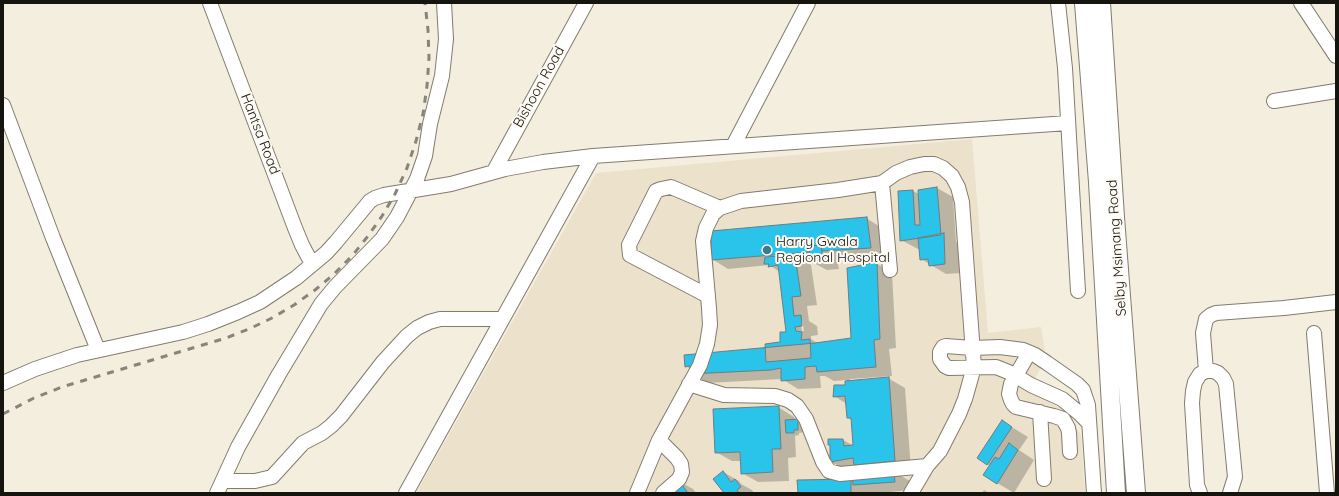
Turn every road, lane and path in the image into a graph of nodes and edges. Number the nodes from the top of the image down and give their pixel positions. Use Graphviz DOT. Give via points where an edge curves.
graph roads {
  1 [pos="210,3"];
  2 [pos="444,3"];
  3 [pos="586,3"];
  4 [pos="808,3"];
  5 [pos="1058,3"];
  6 [pos="1084,3"];
  7 [pos="1101,3"];
  8 [pos="1301,3"];
  9 [pos="1336,56"];
  10 [pos="1336,91"];
  11 [pos="1274,101"];
  12 [pos="3,105"];
  13 [pos="1068,123"];
  14 [pos="733,146"];
  15 [pos="593,156"];
  16 [pos="494,171"];
  17 [pos="882,182"];
  18 [pos="411,191"];
  19 [pos="720,208"];
  20 [pos="312,264"];
  21 [pos="890,270"];
  22 [pos="1078,291"];
  23 [pos="708,296"];
  24 [pos="1336,302"];
  25 [pos="502,319"];
  26 [pos="1314,333"];
  27 [pos="972,348"];
  28 [pos="98,350"];
  29 [pos="1029,353"];
  30 [pos="974,367"];
  31 [pos="1206,371"];
  32 [pos="1016,375"];
  33 [pos="3,383"];
  34 [pos="690,384"];
  35 [pos="1040,412"];
  36 [pos="1089,423"];
  37 [pos="659,440"];
  38 [pos="1070,452"];
  39 [pos="927,466"];
  40 [pos="1044,479"];
  41 [pos="220,487"];
  42 [pos="406,493"];
  43 [pos="637,493"];
  44 [pos="663,493"];
  45 [pos="911,493"];
  46 [pos="1094,493"];
  47 [pos="1116,493"];
  48 [pos="1136,493"];
  49 [pos="1200,493"];
  50 [pos="1230,493"];
  51 [pos="1327,493"];
  1 -- 20 [label="street, Hantsa Road" via="295,228"];
  2 -- 18 [label="street" via="446,39 442,76 425,156"];
  3 -- 16 [label="street, Bishoon Road"];
  4 -- 14 [label="street"];
  5 -- 13 [label="street"];
  6 -- 47 [label="main road, Selby Msimang Road" via="1098,182"];
  7 -- 48 [label="main road, Selby Msimang Road"];
  8 -- 9 [label="street"];
  10 -- 11 [label="street"];
  12 -- 28 [label="street"];
  13 -- 14 [label="street"];
  13 -- 22 [label="street"];
  14 -- 15 [label="street"];
  15 -- 16 [label="street"];
  15 -- 25 [label="street"];
  16 -- 18 [label="street" via="451,184"];
  17 -- 19 [label="street" via="838,190 741,201"];
  17 -- 21 [label="street"];
  17 -- 27 [label="street" via="910,167 934,164 952,176 958,187 962,202"];
  18 -- 20 [label="street" via="384,195 370,201 326,253"];
  18 -- 41 [label="street" via="382,239 321,304 238,447"];
  19 -- 23 [label="street" via="713,214 703,242"];
  19 -- 23 [label="street" via="671,187 656,191 629,246 630,255"];
  20 -- 28 [label="street" via="260,302 238,312 183,332"];
  23 -- 34 [label="street" via="710,325 707,344 700,366"];
  24 -- 31 [label="street" via="1210,315 1206,319 1204,333"];
  25 -- 41 [label="street" via="440,319 417,328 383,362 342,416 322,433 304,443 272,477"];
  25 -- 42 [label="street"];
  26 -- 51 [label="street"];
  27 -- 29 [label="street" via="1000,347"];
  27 -- 30 [label="street"];
  27 -- 30 [label="street" via="946,346 941,349 940,360 949,368"];
  28 -- 33 [label="street" via="35,369"];
  29 -- 32 [label="street"];
  29 -- 36 [label="street" via="1067,376 1083,390 1088,405"];
  30 -- 32 [label="street" via="1004,369"];
  30 -- 39 [label="street" via="959,414 940,450"];
  31 -- 49 [label="street" via="1200,374 1193,391 1197,485"];
  31 -- 50 [label="street" via="1218,373 1226,384 1235,477"];
  32 -- 35 [label="street" via="1009,394 1013,404 1016,407"];
  32 -- 36 [label="street" via="1062,399"];
  34 -- 37 [label="street"];
  34 -- 39 [label="street" via="724,395 775,396 788,400 797,406 806,419 829,471 840,474"];
  35 -- 38 [label="street" via="1063,420 1068,428"];
  35 -- 40 [label="street"];
  36 -- 46 [label="street"];
  37 -- 43 [label="street"];
  37 -- 44 [label="street" via="682,464 679,479"];
  39 -- 45 [label="street"];
}
